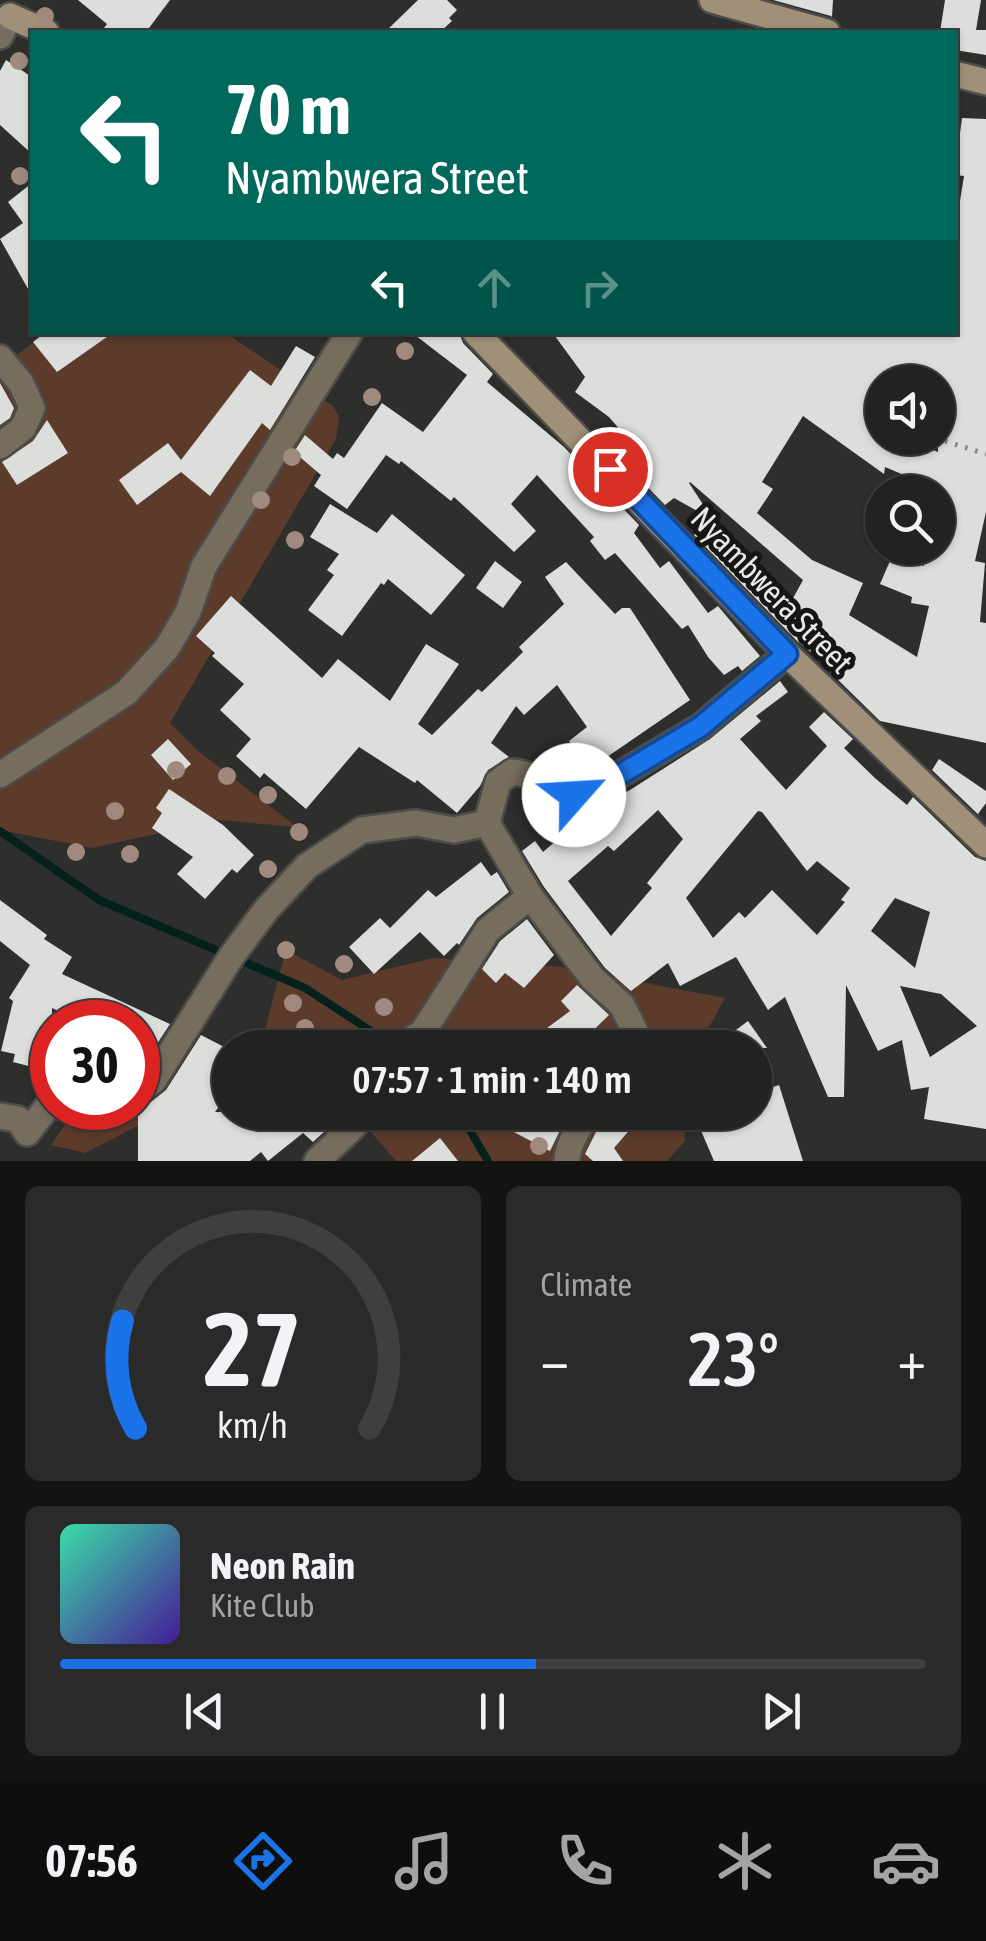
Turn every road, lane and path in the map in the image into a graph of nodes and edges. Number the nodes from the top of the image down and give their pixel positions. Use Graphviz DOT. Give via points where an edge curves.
graph roads {
  1 [pos="712,0"];
  2 [pos="10,16"];
  3 [pos="42,30"];
  4 [pos="820,30"];
  5 [pos="958,75"];
  6 [pos="986,82"];
  7 [pos="348,335"];
  8 [pos="477,335"];
  9 [pos="0,358"];
  10 [pos="955,444"];
  11 [pos="0,446"];
  12 [pos="986,454"];
  13 [pos="787,654"];
  14 [pos="0,774"];
  15 [pos="487,824"];
  16 [pos="986,845"];
  17 [pos="530,896"];
  18 [pos="424,1030"];
  19 [pos="634,1030"];
  20 [pos="160,1069"];
  21 [pos="0,1116"];
  22 [pos="30,1129"];
  23 [pos="349,1130"];
  24 [pos="577,1130"];
  25 [pos="313,1160"];
  26 [pos="567,1161"];
  1 -- 4 [label="street"];
  2 -- 3 [label="street"];
  5 -- 6 [label="street"];
  7 -- 14 [label="street" via="204,566 167,648 126,693"];
  8 -- 13 [label="street, Nyambwera Street"];
  9 -- 11 [label="street" via="32,408 23,428"];
  10 -- 12 [label="path"];
  13 -- 15 [label="street" via="700,727 587,794 512,772 498,782"];
  13 -- 16 [label="street, Nyambwera Street"];
  15 -- 17 [label="street"];
  15 -- 20 [label="street" via="362,830 307,866 242,941"];
  17 -- 18 [label="street" via="488,930"];
  17 -- 19 [label="street" via="593,979 622,1005"];
  21 -- 22 [label="street" via="18,1118"];
  23 -- 25 [label="street"];
  24 -- 26 [label="street"];
}
